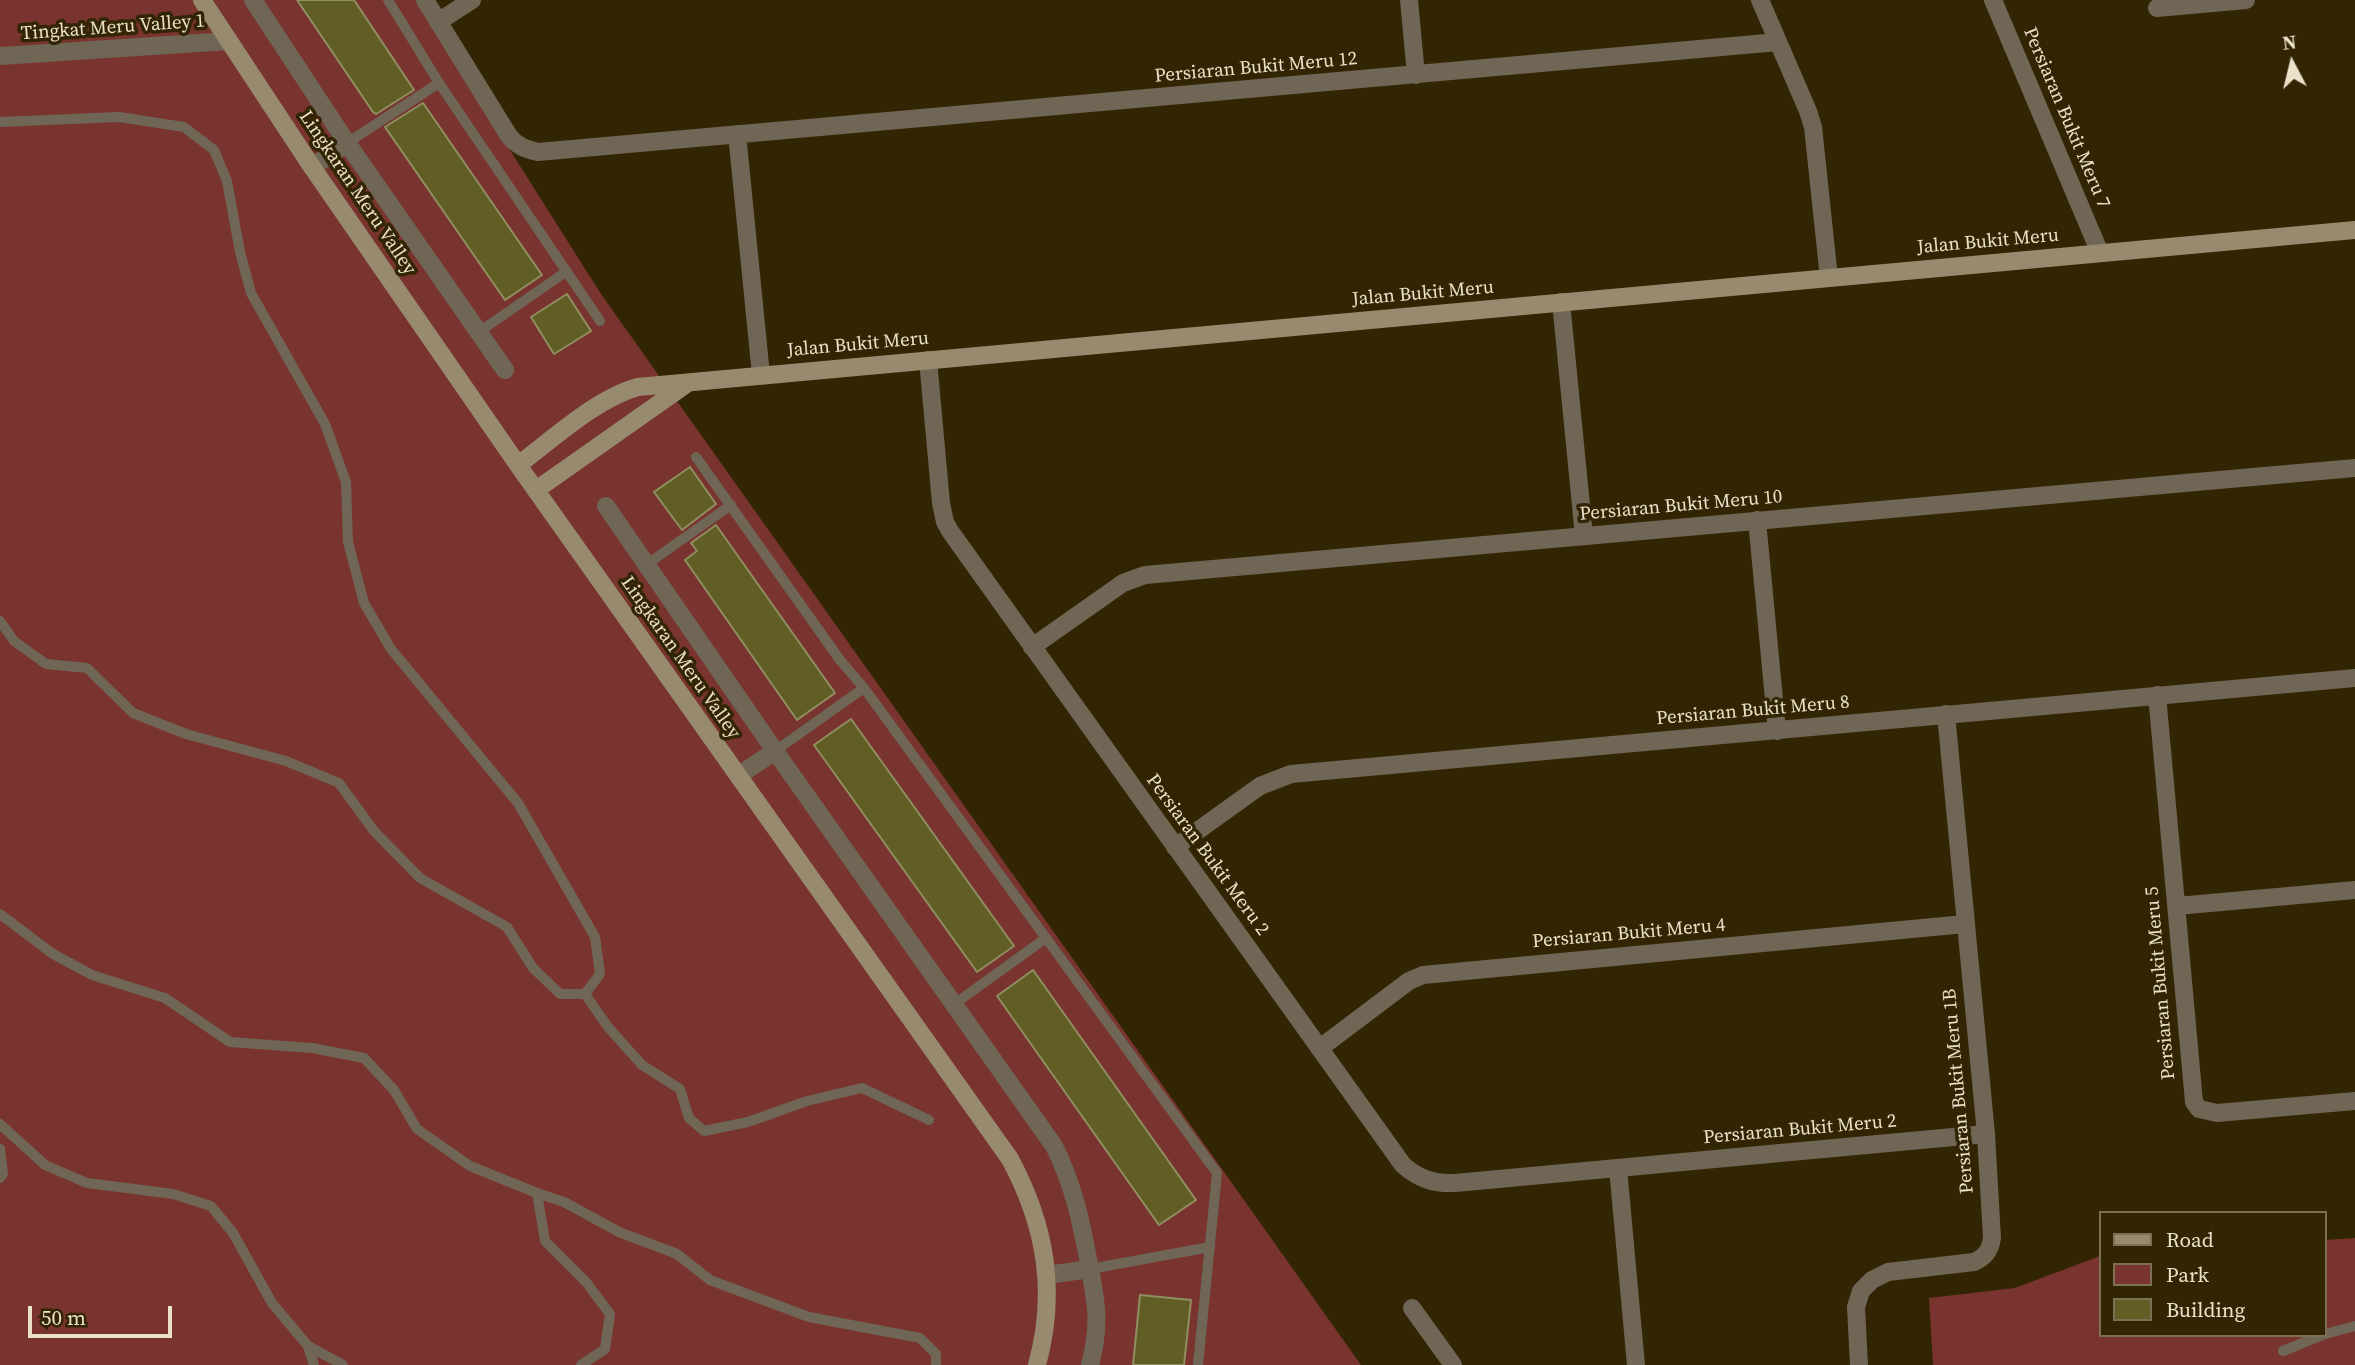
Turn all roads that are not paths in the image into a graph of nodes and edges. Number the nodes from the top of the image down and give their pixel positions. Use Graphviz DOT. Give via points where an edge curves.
graph roads {
  1 [pos="202,0"];
  2 [pos="253,0"];
  3 [pos="388,0"];
  4 [pos="425,0"];
  5 [pos="472,0"];
  6 [pos="1409,0"];
  7 [pos="1760,0"];
  8 [pos="1993,0"];
  9 [pos="2246,0"];
  10 [pos="2157,8"];
  11 [pos="438,22"];
  12 [pos="229,41"];
  13 [pos="1778,42"];
  14 [pos="0,56"];
  15 [pos="1416,75"];
  16 [pos="439,83"];
  17 [pos="0,122"];
  18 [pos="737,134"];
  19 [pos="347,144"];
  20 [pos="313,167"];
  21 [pos="2355,230"];
  22 [pos="2100,253"];
  23 [pos="567,271"];
  24 [pos="1829,278"];
  25 [pos="1561,302"];
  26 [pos="600,321"];
  27 [pos="479,332"];
  28 [pos="928,360"];
  29 [pos="505,369"];
  30 [pos="761,375"];
  31 [pos="691,382"];
  32 [pos="696,457"];
  33 [pos="518,465"];
  34 [pos="2355,468"];
  35 [pos="536,490"];
  36 [pos="731,505"];
  37 [pos="606,506"];
  38 [pos="1758,520"];
  39 [pos="1584,536"];
  40 [pos="646,565"];
  41 [pos="0,621"];
  42 [pos="1032,647"];
  43 [pos="2355,678"];
  44 [pos="864,688"];
  45 [pos="2157,695"];
  46 [pos="1946,714"];
  47 [pos="1777,731"];
  48 [pos="775,751"];
  49 [pos="738,776"];
  50 [pos="1175,847"];
  51 [pos="2355,890"];
  52 [pos="2176,906"];
  53 [pos="0,914"];
  54 [pos="1965,924"];
  55 [pos="1046,938"];
  56 [pos="585,994"];
  57 [pos="953,1005"];
  58 [pos="1320,1048"];
  59 [pos="2355,1101"];
  60 [pos="929,1120"];
  61 [pos="0,1124"];
  62 [pos="1986,1134"];
  63 [pos="0,1149"];
  64 [pos="1618,1168"];
  65 [pos="0,1178"];
  66 [pos="537,1193"];
  67 [pos="1210,1247"];
  68 [pos="1090,1269"];
  69 [pos="1047,1275"];
  70 [pos="1412,1308"];
  71 [pos="2355,1326"];
  72 [pos="2327,1334"];
  73 [pos="2319,1337"];
  74 [pos="308,1346"];
  75 [pos="2283,1351"];
  76 [pos="314,1365"];
  77 [pos="342,1365"];
  78 [pos="581,1365"];
  79 [pos="936,1365"];
  80 [pos="1037,1365"];
  81 [pos="1090,1365"];
  82 [pos="1198,1365"];
  83 [pos="1453,1365"];
  84 [pos="1636,1365"];
  85 [pos="1859,1365"];
  1 -- 12 [label="street, Lingkaran Meru Valley"];
  2 -- 19 [label="street"];
  3 -- 16 [label="lane"];
  4 -- 11 [label="street, Persiaran Bukit Meru 12"];
  5 -- 11 [label="street"];
  6 -- 15 [label="street"];
  7 -- 13 [label="street"];
  8 -- 22 [label="street, Persiaran Bukit Meru 7"];
  9 -- 10 [label="street"];
  11 -- 18 [label="street, Persiaran Bukit Meru 12" via="509,136 525,149 551,152"];
  12 -- 14 [label="street, Tingkat Meru Valley 1"];
  12 -- 20 [label="street, Lingkaran Meru Valley"];
  13 -- 15 [label="street, Persiaran Bukit Meru 12"];
  13 -- 24 [label="street" via="1813,127"];
  15 -- 18 [label="street, Persiaran Bukit Meru 12"];
  16 -- 19 [label="lane"];
  16 -- 23 [label="lane"];
  17 -- 56 [label="lane" via="119,117 184,127 214,149 228,181 251,293 325,424 346,482 348,542 364,603 391,649 518,803 582,914 595,937 600,974"];
  18 -- 30 [label="street"];
  19 -- 20 [label="street"];
  19 -- 27 [label="street"];
  20 -- 33 [label="street, Lingkaran Meru Valley"];
  21 -- 22 [label="street, Jalan Bukit Meru"];
  22 -- 24 [label="street, Jalan Bukit Meru"];
  23 -- 26 [label="lane"];
  23 -- 27 [label="lane"];
  24 -- 25 [label="street, Jalan Bukit Meru"];
  25 -- 28 [label="street, Jalan Bukit Meru"];
  25 -- 39 [label="street"];
  27 -- 29 [label="street"];
  28 -- 30 [label="street, Jalan Bukit Meru"];
  28 -- 42 [label="street, Persiaran Bukit Meru 2" via="945,522"];
  30 -- 31 [label="street, Jalan Bukit Meru"];
  31 -- 33 [label="street, Jalan Bukit Meru" via="621,392"];
  31 -- 35 [label="street"];
  32 -- 36 [label="lane"];
  33 -- 35 [label="street, Lingkaran Meru Valley"];
  34 -- 38 [label="street, Persiaran Bukit Meru 10"];
  35 -- 49 [label="street, Lingkaran Meru Valley"];
  36 -- 40 [label="lane"];
  36 -- 44 [label="lane"];
  37 -- 40 [label="street"];
  38 -- 39 [label="street, Persiaran Bukit Meru 10"];
  38 -- 47 [label="street"];
  39 -- 42 [label="street, Persiaran Bukit Meru 10" via="1145,575 1123,583"];
  40 -- 48 [label="street"];
  41 -- 56 [label="lane" via="14,641 46,664 88,668 133,713 187,734 286,761 339,783 374,831 420,878 507,927 533,968 560,994"];
  42 -- 50 [label="street, Persiaran Bukit Meru 2"];
  43 -- 45 [label="street, Persiaran Bukit Meru 8"];
  44 -- 48 [label="lane"];
  44 -- 55 [label="lane"];
  45 -- 46 [label="street, Persiaran Bukit Meru 8"];
  45 -- 52 [label="street, Persiaran Bukit Meru 5"];
  46 -- 47 [label="street, Persiaran Bukit Meru 8"];
  46 -- 54 [label="street, Persiaran Bukit Meru 1B"];
  47 -- 50 [label="street, Persiaran Bukit Meru 8" via="1291,774 1260,786"];
  48 -- 49 [label="street"];
  48 -- 57 [label="street"];
  49 -- 69 [label="street, Lingkaran Meru Valley" via="1010,1159 1031,1205"];
  50 -- 58 [label="street, Persiaran Bukit Meru 2"];
  51 -- 52 [label="street"];
  52 -- 59 [label="street, Persiaran Bukit Meru 5" via="2190,1085 2199,1109 2217,1113"];
  53 -- 66 [label="lane" via="52,954 92,975 165,998 230,1042 312,1048 365,1058 394,1090 417,1129 470,1166"];
  54 -- 58 [label="street, Persiaran Bukit Meru 4" via="1423,975"];
  54 -- 62 [label="street, Persiaran Bukit Meru 1B"];
  55 -- 57 [label="lane"];
  55 -- 67 [label="lane" via="1217,1173"];
  56 -- 60 [label="lane" via="642,1065 680,1088 689,1118 704,1131 862,1088"];
  57 -- 68 [label="street" via="1066,1168"];
  58 -- 64 [label="street, Persiaran Bukit Meru 2" via="1403,1165 1426,1180 1440,1184"];
  61 -- 74 [label="lane" via="45,1165 88,1183 173,1195 211,1206 233,1233 272,1303"];
  62 -- 64 [label="street, Persiaran Bukit Meru 2"];
  62 -- 85 [label="street, Persiaran Bukit Meru 1B" via="1993,1230 1990,1249 1974,1262 1888,1272 1872,1280 1861,1291 1856,1307"];
  63 -- 65 [label="lane"];
  64 -- 84 [label="street"];
  66 -- 78 [label="lane" via="545,1241 610,1314 605,1349"];
  66 -- 79 [label="lane" via="677,1254 710,1280 808,1317 920,1338 936,1354"];
  67 -- 68 [label="lane"];
  67 -- 82 [label="lane"];
  68 -- 69 [label="street"];
  68 -- 81 [label="street" via="1097,1317"];
  69 -- 80 [label="street, Lingkaran Meru Valley" via="1047,1321"];
  70 -- 83 [label="street"];
  71 -- 72 [label="lane"];
  73 -- 75 [label="lane"];
  74 -- 76 [label="lane"];
  74 -- 77 [label="lane"];
}
